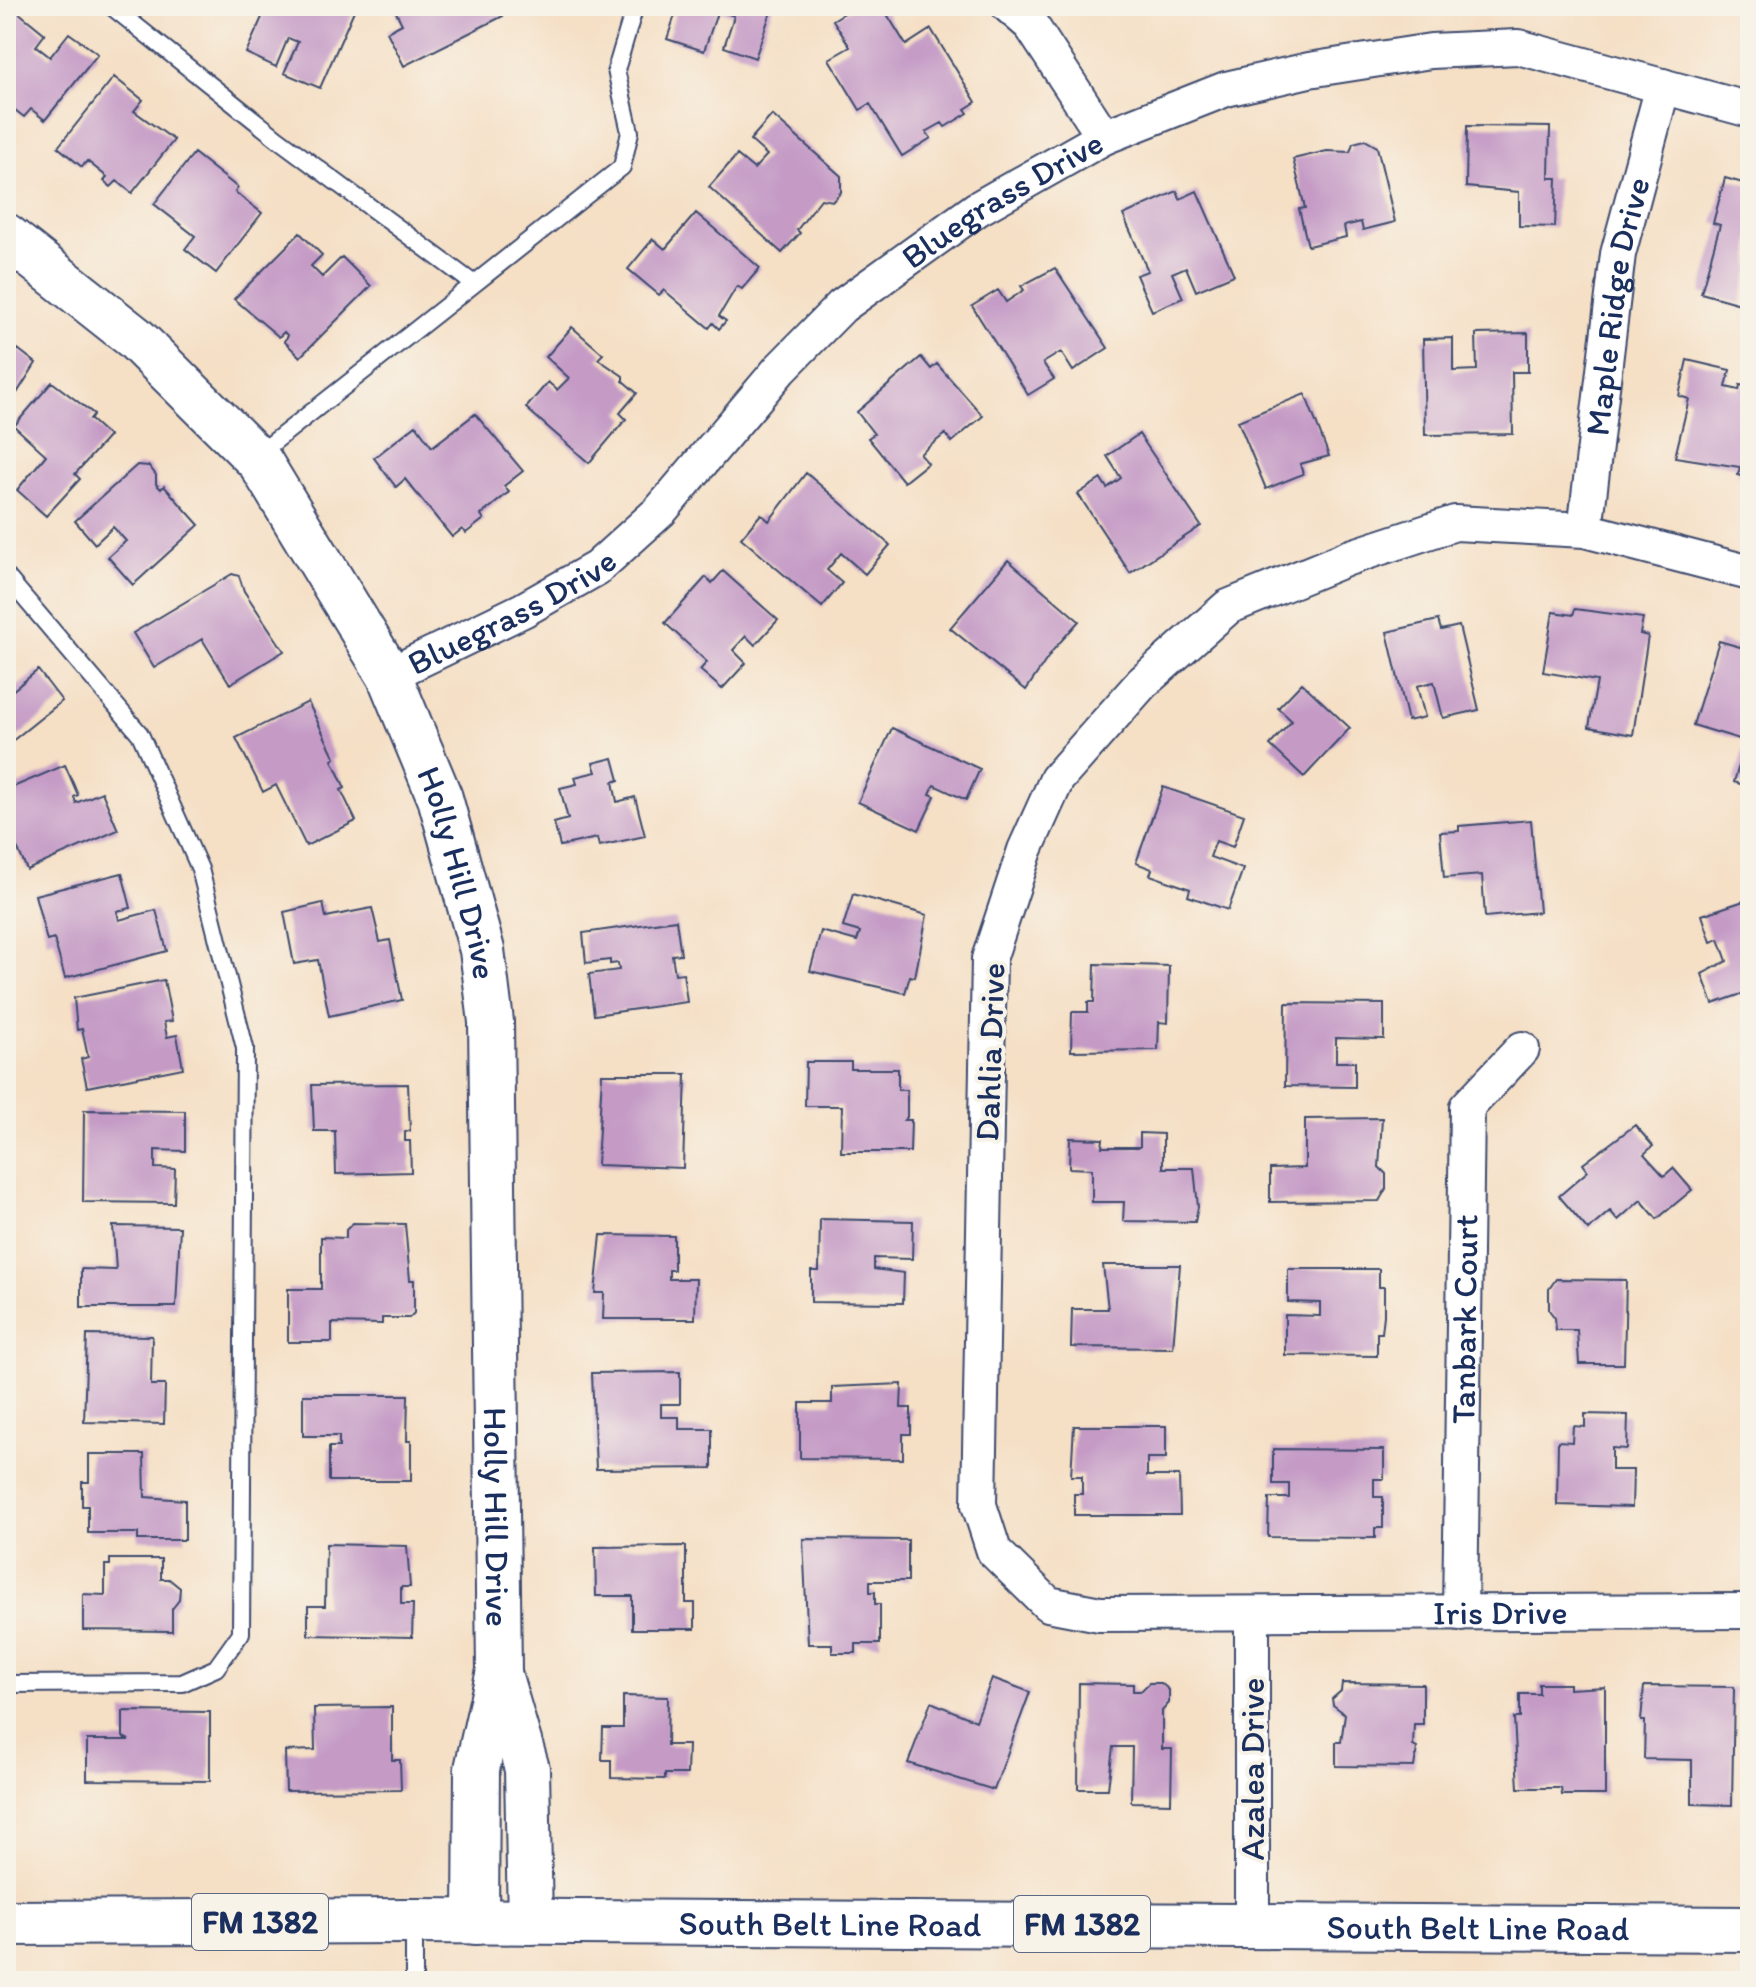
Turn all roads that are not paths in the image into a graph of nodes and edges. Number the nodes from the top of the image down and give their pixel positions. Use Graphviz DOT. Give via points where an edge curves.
graph roads {
  1 [pos="111,6"];
  2 [pos="635,6"];
  3 [pos="1009,6"];
  4 [pos="1663,86"];
  5 [pos="1750,110"];
  6 [pos="1104,137"];
  7 [pos="6,236"];
  8 [pos="474,284"];
  9 [pos="254,457"];
  10 [pos="1585,530"];
  11 [pos="1750,573"];
  12 [pos="6,576"];
  13 [pos="389,675"];
  14 [pos="1522,1049"];
  15 [pos="1750,1611"];
  16 [pos="1460,1613"];
  17 [pos="1252,1614"];
  18 [pos="499,1671"];
  19 [pos="6,1684"];
  20 [pos="414,1921"];
  21 [pos="476,1922"];
  22 [pos="530,1922"];
  23 [pos="6,1923"];
  24 [pos="1252,1925"];
  25 [pos="1750,1929"];
  26 [pos="414,1981"];
  1 -- 8 [label="lane" via="278,139"];
  2 -- 8 [label="lane" via="616,70 630,132 622,167"];
  3 -- 6 [label="street" via="1031,25"];
  4 -- 5 [label="street, Bluegrass Drive"];
  4 -- 6 [label="street, Bluegrass Drive" via="1518,47 1431,51 1226,89"];
  4 -- 10 [label="street, Maple Ridge Drive" via="1618,254"];
  6 -- 13 [label="street, Bluegrass Drive" via="977,209 842,306 780,369 660,511 597,568"];
  7 -- 9 [label="street, Holly Hill Drive" via="135,338"];
  8 -- 9 [label="lane"];
  9 -- 13 [label="street, Holly Hill Drive"];
  10 -- 11 [label="street, Dahlia Drive"];
  10 -- 17 [label="street, Dahlia Drive" via="1455,523 1348,558 1228,607 1142,683 1057,779 1025,850 989,959 979,1505 994,1551 1048,1604 1100,1614"];
  12 -- 19 [label="lane" via="140,734 200,869 245,1048 241,1633 216,1668 182,1683"];
  13 -- 18 [label="street, Holly Hill Drive" via="440,798 482,950 491,1022"];
  14 -- 16 [label="street, Tanbark Court" via="1467,1107"];
  15 -- 16 [label="street, Iris Drive"];
  16 -- 17 [label="street, Iris Drive"];
  17 -- 24 [label="street, Azalea Drive"];
  18 -- 21 [label="street, Holly Hill Drive" via="477,1769"];
  18 -- 22 [label="street, Holly Hill Drive" via="527,1769"];
  20 -- 21 [label="street, South Belt Line Road / FM 1382"];
  20 -- 23 [label="street, South Belt Line Road / FM 1382"];
  20 -- 26 [label="lane"];
  21 -- 22 [label="street, South Belt Line Road / FM 1382"];
  22 -- 24 [label="street, South Belt Line Road / FM 1382"];
  24 -- 25 [label="street, South Belt Line Road / FM 1382"];
}
